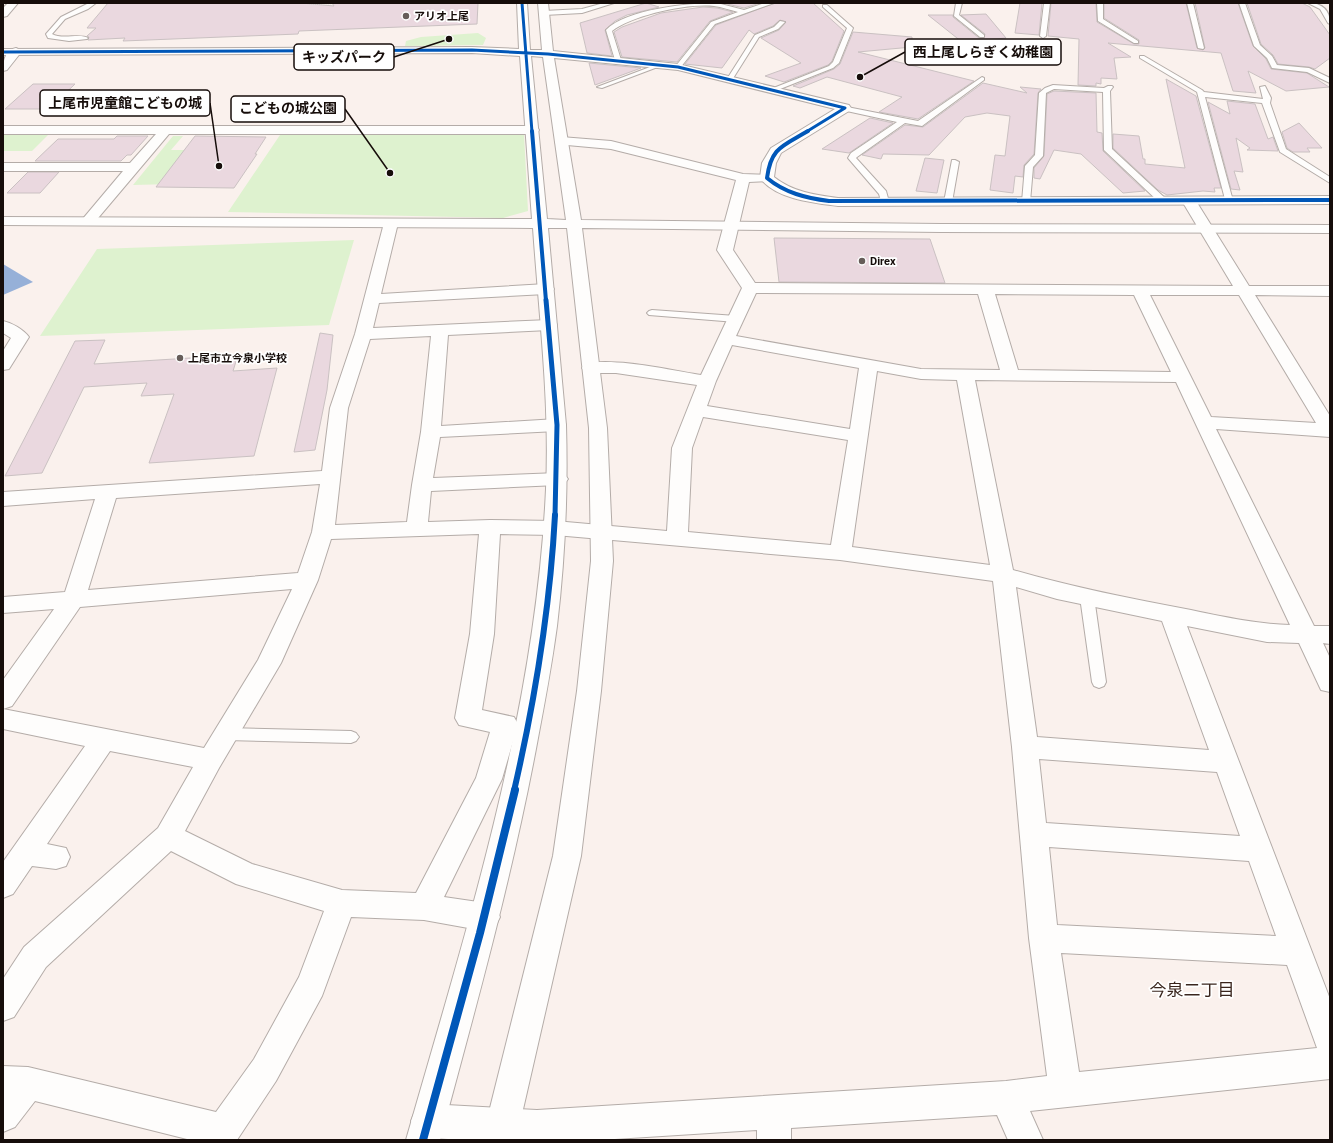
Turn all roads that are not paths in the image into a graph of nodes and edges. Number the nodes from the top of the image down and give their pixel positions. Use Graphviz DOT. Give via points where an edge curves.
graph roads {
  1 [pos="13,3"];
  2 [pos="93,3"];
  3 [pos="522,3"];
  4 [pos="611,3"];
  5 [pos="710,3"];
  6 [pos="771,3"];
  7 [pos="959,3"];
  8 [pos="1047,3"];
  9 [pos="1100,3"];
  10 [pos="1190,3"];
  11 [pos="1242,3"];
  12 [pos="1311,3"];
  13 [pos="602,4"];
  14 [pos="825,6"];
  15 [pos="543,8"];
  16 [pos="743,12"];
  17 [pos="3,14"];
  18 [pos="782,22"];
  19 [pos="1330,22"];
  20 [pos="982,36"];
  21 [pos="1043,36"];
  22 [pos="85,38"];
  23 [pos="1136,42"];
  24 [pos="1201,48"];
  25 [pos="16,51"];
  26 [pos="3,52"];
  27 [pos="525,52"];
  28 [pos="548,54"];
  29 [pos="1142,57"];
  30 [pos="618,60"];
  31 [pos="660,65"];
  32 [pos="678,67"];
  33 [pos="3,68"];
  34 [pos="1309,70"];
  35 [pos="1325,72"];
  36 [pos="730,79"];
  37 [pos="982,79"];
  38 [pos="1330,81"];
  39 [pos="600,87"];
  40 [pos="1262,87"];
  41 [pos="773,90"];
  42 [pos="1200,94"];
  43 [pos="1266,101"];
  44 [pos="845,108"];
  45 [pos="903,121"];
  46 [pos="3,130"];
  47 [pos="533,130"];
  48 [pos="165,131"];
  49 [pos="561,141"];
  50 [pos="955,162"];
  51 [pos="3,167"];
  52 [pos="133,167"];
  53 [pos="744,178"];
  54 [pos="767,178"];
  55 [pos="1330,181"];
  56 [pos="1330,200"];
  57 [pos="1163,201"];
  58 [pos="1189,201"];
  59 [pos="1229,201"];
  60 [pos="885,202"];
  61 [pos="948,202"];
  62 [pos="1026,202"];
  63 [pos="3,221"];
  64 [pos="88,221"];
  65 [pos="391,223"];
  66 [pos="541,224"];
  67 [pos="574,224"];
  68 [pos="731,226"];
  69 [pos="1330,229"];
  70 [pos="1206,230"];
  71 [pos="750,288"];
  72 [pos="546,289"];
  73 [pos="985,289"];
  74 [pos="1140,290"];
  75 [pos="1245,291"];
  76 [pos="1330,291"];
  77 [pos="372,299"];
  78 [pos="652,312"];
  79 [pos="736,319"];
  80 [pos="549,325"];
  81 [pos="3,326"];
  82 [pos="440,330"];
  83 [pos="362,334"];
  84 [pos="726,339"];
  85 [pos="868,364"];
  86 [pos="3,365"];
  87 [pos="591,368"];
  88 [pos="965,374"];
  89 [pos="1011,375"];
  90 [pos="1181,377"];
  91 [pos="707,381"];
  92 [pos="696,410"];
  93 [pos="1203,422"];
  94 [pos="557,425"];
  95 [pos="1329,431"];
  96 [pos="431,432"];
  97 [pos="858,436"];
  98 [pos="331,477"];
  99 [pos="558,479"];
  100 [pos="422,485"];
  101 [pos="106,493"];
  102 [pos="3,500"];
  103 [pos="490,527"];
  104 [pos="555,528"];
  105 [pos="417,529"];
  106 [pos="602,531"];
  107 [pos="323,532"];
  108 [pos="677,538"];
  109 [pos="840,553"];
  110 [pos="1003,575"];
  111 [pos="307,580"];
  112 [pos="1087,597"];
  113 [pos="74,598"];
  114 [pos="3,605"];
  115 [pos="1170,615"];
  116 [pos="1306,635"];
  117 [pos="1330,635"];
  118 [pos="1099,682"];
  119 [pos="1330,683"];
  120 [pos="3,699"];
  121 [pos="3,719"];
  122 [pos="226,734"];
  123 [pos="351,737"];
  124 [pos="104,739"];
  125 [pos="1025,747"];
  126 [pos="210,760"];
  127 [pos="1225,762"];
  128 [pos="1034,834"];
  129 [pos="168,836"];
  130 [pos="1258,849"];
  131 [pos="25,853"];
  132 [pos="56,857"];
  133 [pos="3,885"];
  134 [pos="342,903"];
  135 [pos="424,907"];
  136 [pos="485,917"];
  137 [pos="1044,938"];
  138 [pos="1296,951"];
  139 [pos="3,1006"];
  140 [pos="1330,1040"];
  141 [pos="1330,1063"];
  142 [pos="15,1082"];
  143 [pos="1065,1090"];
  144 [pos="1006,1098"];
  145 [pos="3,1115"];
  146 [pos="774,1126"];
  147 [pos="425,1131"];
  148 [pos="501,1133"];
  149 [pos="220,1136"];
  150 [pos="1026,1140"];
  1 -- 17 [label="street"];
  2 -- 22 [label="lane" via="62,18 49,34 50,37"];
  3 -- 27 [label="street"];
  4 -- 13 [label="lane"];
  5 -- 16 [label="lane"];
  5 -- 30 [label="lane" via="664,9 612,26 609,30"];
  6 -- 16 [label="lane"];
  7 -- 20 [label="lane" via="956,15"];
  8 -- 21 [label="lane"];
  9 -- 23 [label="lane" via="1100,20"];
  10 -- 24 [label="lane"];
  11 -- 34 [label="lane" via="1257,46 1270,57 1274,67"];
  12 -- 19 [label="lane" via="1322,8"];
  13 -- 15 [label="lane" via="582,11"];
  14 -- 41 [label="lane" via="850,28 836,63"];
  15 -- 28 [label="street"];
  16 -- 32 [label="lane" via="709,26"];
  18 -- 36 [label="lane" via="776,28 757,36"];
  25 -- 26 [label="street"];
  25 -- 27 [label="street"];
  25 -- 33 [label="street"];
  27 -- 28 [label="street"];
  27 -- 47 [label="street"];
  28 -- 30 [label="street"];
  28 -- 49 [label="street"];
  29 -- 42 [label="lane" via="1200,91"];
  30 -- 31 [label="street"];
  31 -- 32 [label="street"];
  31 -- 39 [label="lane"];
  32 -- 36 [label="street"];
  34 -- 35 [label="lane"];
  34 -- 38 [label="lane"];
  36 -- 41 [label="street"];
  37 -- 45 [label="lane" via="919,124"];
  40 -- 43 [label="lane"];
  41 -- 44 [label="street"];
  42 -- 43 [label="lane"];
  42 -- 59 [label="lane"];
  43 -- 55 [label="lane" via="1283,150"];
  44 -- 45 [label="lane"];
  44 -- 54 [label="street" via="776,151 769,163"];
  45 -- 60 [label="lane" via="854,154 852,158 883,193"];
  46 -- 48 [label="street"];
  47 -- 48 [label="street"];
  47 -- 66 [label="street"];
  48 -- 52 [label="street"];
  49 -- 53 [label="street" via="611,145"];
  49 -- 67 [label="street"];
  50 -- 61 [label="lane"];
  51 -- 52 [label="street"];
  52 -- 64 [label="street"];
  53 -- 54 [label="street"];
  53 -- 68 [label="street"];
  54 -- 60 [label="street" via="782,189 810,198 838,202"];
  56 -- 59 [label="street"];
  57 -- 58 [label="street"];
  57 -- 62 [label="street"];
  57 -- 62 [label="lane" via="1108,150 1108,89 1060,86 1047,88 1043,93 1039,156 1029,166"];
  58 -- 59 [label="street"];
  58 -- 70 [label="street"];
  60 -- 61 [label="street"];
  61 -- 62 [label="street"];
  63 -- 64 [label="street"];
  64 -- 65 [label="street"];
  65 -- 66 [label="street"];
  65 -- 77 [label="street"];
  66 -- 67 [label="street"];
  66 -- 72 [label="street"];
  67 -- 68 [label="street"];
  67 -- 87 [label="street"];
  68 -- 70 [label="street"];
  68 -- 71 [label="street" via="725,250"];
  69 -- 70 [label="street"];
  70 -- 75 [label="street"];
  71 -- 73 [label="street"];
  71 -- 79 [label="street"];
  72 -- 77 [label="street"];
  72 -- 80 [label="street"];
  73 -- 74 [label="street"];
  73 -- 89 [label="street"];
  74 -- 75 [label="street"];
  74 -- 90 [label="street"];
  75 -- 76 [label="street"];
  75 -- 95 [label="street"];
  77 -- 83 [label="street"];
  78 -- 79 [label="lane"];
  79 -- 84 [label="street"];
  80 -- 82 [label="street"];
  80 -- 94 [label="street"];
  81 -- 86 [label="street" via="20,337"];
  82 -- 83 [label="street"];
  82 -- 96 [label="street"];
  83 -- 98 [label="street" via="339,408"];
  84 -- 85 [label="street"];
  84 -- 91 [label="street"];
  85 -- 88 [label="street" via="921,374"];
  85 -- 97 [label="street"];
  87 -- 91 [label="street" via="616,368"];
  87 -- 106 [label="street" via="598,428"];
  88 -- 89 [label="street"];
  88 -- 110 [label="street"];
  89 -- 90 [label="street"];
  90 -- 93 [label="street"];
  91 -- 92 [label="street"];
  92 -- 97 [label="street"];
  92 -- 108 [label="street" via="682,448"];
  93 -- 95 [label="street"];
  93 -- 116 [label="street"];
  94 -- 96 [label="street"];
  94 -- 99 [label="street"];
  96 -- 100 [label="street"];
  97 -- 109 [label="street"];
  98 -- 101 [label="street"];
  98 -- 107 [label="street"];
  99 -- 100 [label="street"];
  99 -- 104 [label="street"];
  100 -- 105 [label="street"];
  101 -- 102 [label="street"];
  101 -- 113 [label="street"];
  103 -- 104 [label="street"];
  103 -- 105 [label="street"];
  103 -- 135 [label="street" via="482,634 468,718 505,724 490,779"];
  104 -- 106 [label="street"];
  104 -- 136 [label="street" via="538,672 517,785"];
  105 -- 107 [label="street"];
  106 -- 108 [label="street"];
  106 -- 148 [label="street" via="602,561 589,691 566,856"];
  107 -- 111 [label="street"];
  108 -- 109 [label="street"];
  109 -- 110 [label="street"];
  110 -- 112 [label="street"];
  110 -- 125 [label="street"];
  111 -- 113 [label="street"];
  111 -- 122 [label="street" via="269,663"];
  112 -- 115 [label="street"];
  112 -- 118 [label="lane"];
  113 -- 114 [label="street"];
  113 -- 120 [label="street"];
  115 -- 116 [label="street" via="1267,633"];
  115 -- 127 [label="street"];
  116 -- 117 [label="street"];
  116 -- 119 [label="street"];
  121 -- 124 [label="street"];
  122 -- 123 [label="lane"];
  122 -- 126 [label="street"];
  124 -- 126 [label="street"];
  124 -- 131 [label="street"];
  125 -- 127 [label="street"];
  125 -- 128 [label="street"];
  126 -- 129 [label="street"];
  127 -- 130 [label="street"];
  128 -- 130 [label="street"];
  128 -- 137 [label="street"];
  129 -- 134 [label="street" via="246,875"];
  129 -- 139 [label="street" via="35,957"];
  130 -- 138 [label="street"];
  131 -- 132 [label="street"];
  131 -- 133 [label="street"];
  134 -- 135 [label="street"];
  134 -- 149 [label="street" via="311,985 265,1070"];
  135 -- 136 [label="street"];
  136 -- 147 [label="street"];
  137 -- 138 [label="street"];
  137 -- 143 [label="street"];
  138 -- 140 [label="street"];
  141 -- 143 [label="street"];
  142 -- 145 [label="street"];
  142 -- 149 [label="street"];
  143 -- 144 [label="street"];
  144 -- 146 [label="street"];
  144 -- 150 [label="street"];
  146 -- 148 [label="street" via="537,1127"];
  147 -- 148 [label="street"];
}
